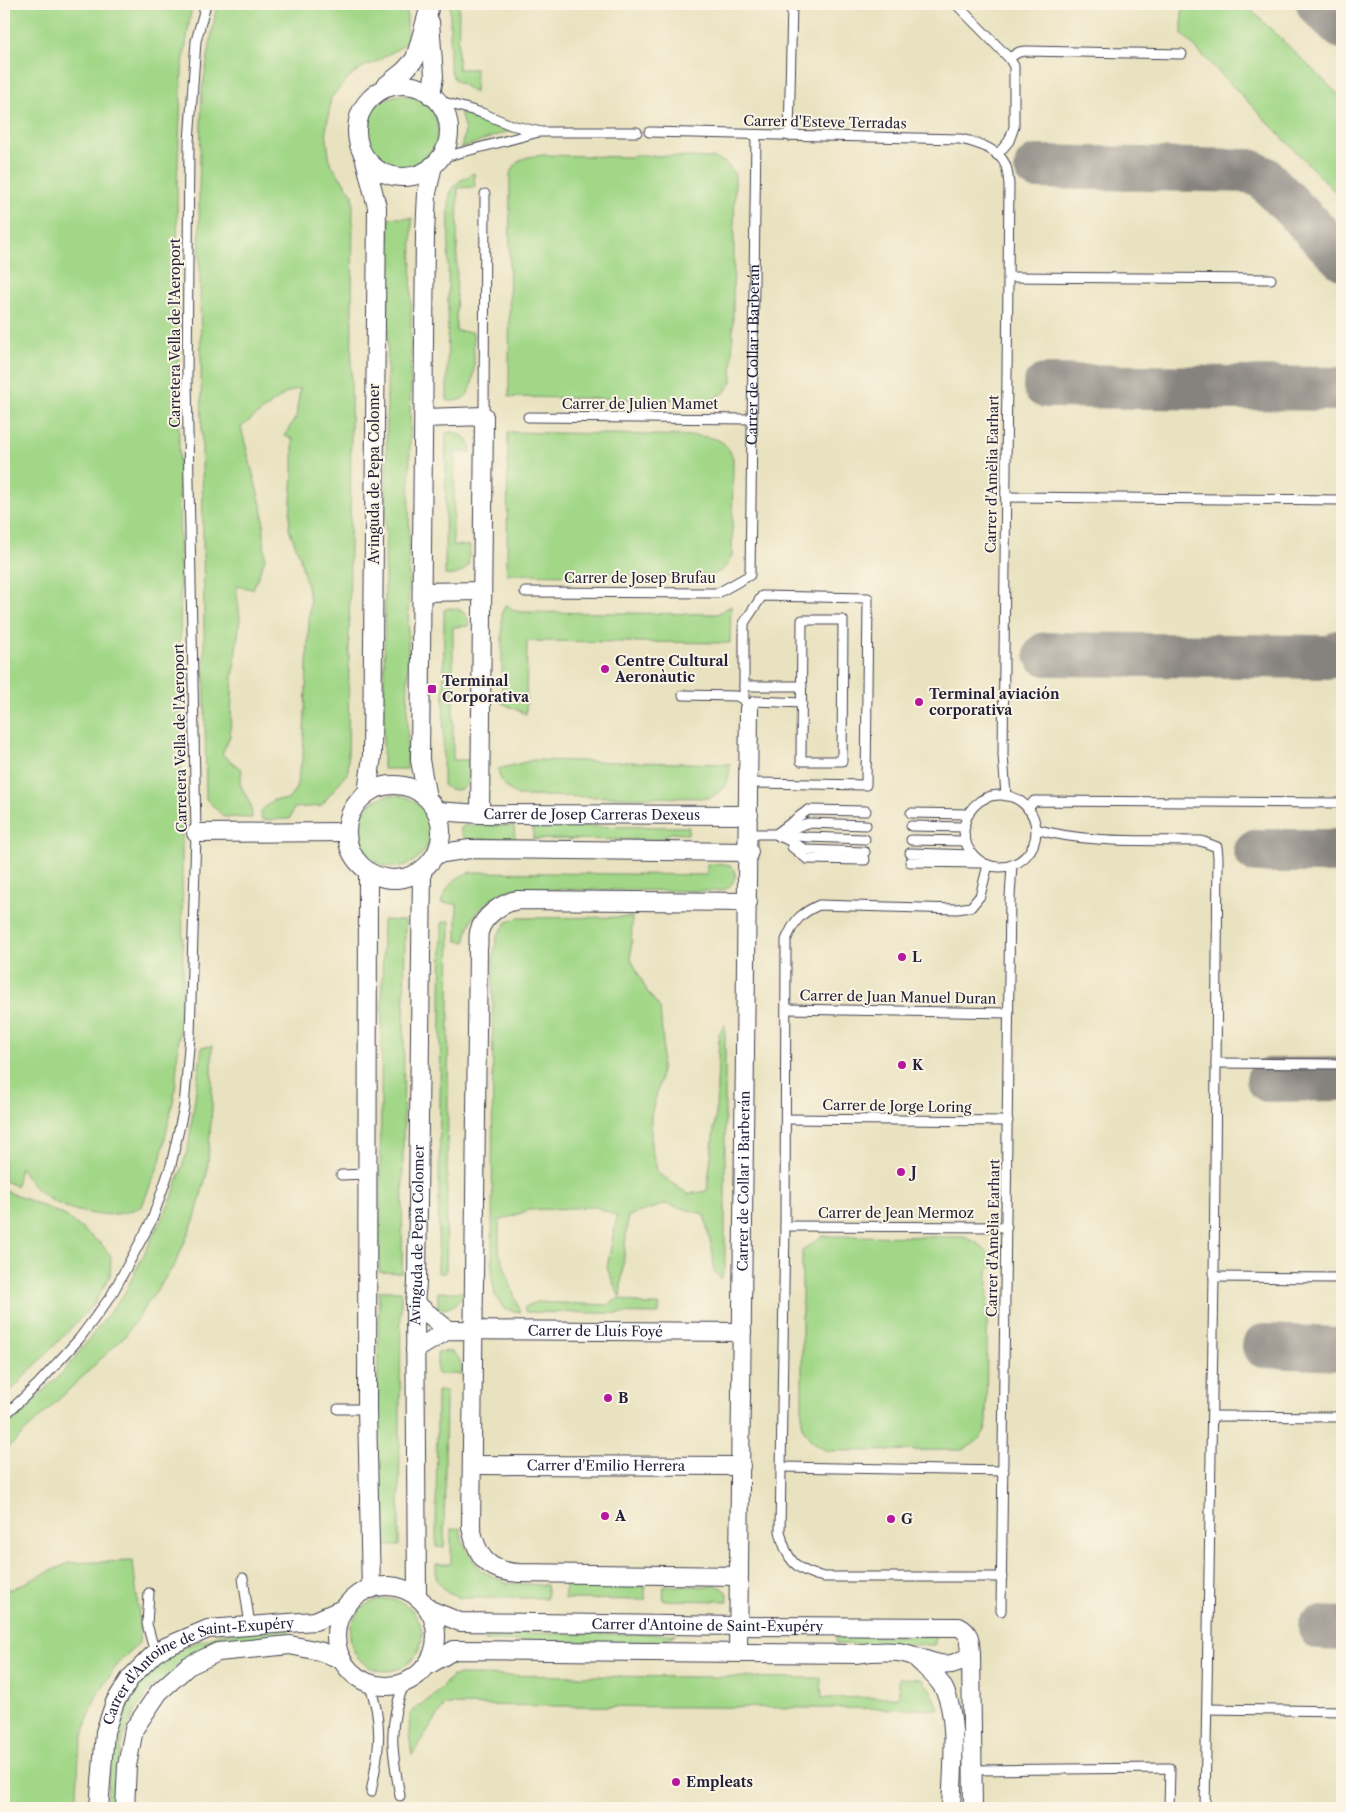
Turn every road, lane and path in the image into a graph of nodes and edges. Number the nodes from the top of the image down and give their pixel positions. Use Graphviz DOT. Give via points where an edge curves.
graph roads {
  1 [pos="206,4"];
  2 [pos="792,4"];
  3 [pos="956,4"];
  4 [pos="429,6"];
  5 [pos="1182,54"];
  6 [pos="1009,58"];
  7 [pos="371,98"];
  8 [pos="434,98"];
  9 [pos="541,132"];
  10 [pos="637,132"];
  11 [pos="649,132"];
  12 [pos="756,134"];
  13 [pos="789,136"];
  14 [pos="997,155"];
  15 [pos="364,156"];
  16 [pos="436,161"];
  17 [pos="485,194"];
  18 [pos="1008,277"];
  19 [pos="1271,279"];
  20 [pos="484,416"];
  21 [pos="528,417"];
  22 [pos="424,418"];
  23 [pos="752,419"];
  24 [pos="1006,497"];
  25 [pos="1342,500"];
  26 [pos="750,575"];
  27 [pos="482,591"];
  28 [pos="422,592"];
  29 [pos="525,592"];
  30 [pos="744,686"];
  31 [pos="802,686"];
  32 [pos="683,695"];
  33 [pos="802,703"];
  34 [pos="747,704"];
  35 [pos="749,783"];
  36 [pos="367,793"];
  37 [pos="1006,796"];
  38 [pos="1342,803"];
  39 [pos="432,805"];
  40 [pos="1028,809"];
  41 [pos="866,811"];
  42 [pos="912,812"];
  43 [pos="480,814"];
  44 [pos="969,814"];
  45 [pos="749,816"];
  46 [pos="866,825"];
  47 [pos="911,826"];
  48 [pos="964,827"];
  49 [pos="1036,829"];
  50 [pos="346,832"];
  51 [pos="196,833"];
  52 [pos="749,834"];
  53 [pos="776,834"];
  54 [pos="865,839"];
  55 [pos="911,840"];
  56 [pos="966,841"];
  57 [pos="749,852"];
  58 [pos="437,854"];
  59 [pos="973,855"];
  60 [pos="865,856"];
  61 [pos="986,864"];
  62 [pos="1012,865"];
  63 [pos="422,872"];
  64 [pos="368,873"];
  65 [pos="748,902"];
  66 [pos="786,1009"];
  67 [pos="1009,1013"];
  68 [pos="1216,1063"];
  69 [pos="1342,1064"];
  70 [pos="786,1119"];
  71 [pos="1008,1121"];
  72 [pos="367,1174"];
  73 [pos="341,1175"];
  74 [pos="785,1226"];
  75 [pos="1007,1227"];
  76 [pos="1214,1277"];
  77 [pos="1342,1278"];
  78 [pos="415,1303"];
  79 [pos="448,1330"];
  80 [pos="473,1330"];
  81 [pos="742,1332"];
  82 [pos="415,1350"];
  83 [pos="338,1409"];
  84 [pos="367,1409"];
  85 [pos="4,1416"];
  86 [pos="1212,1416"];
  87 [pos="1342,1417"];
  88 [pos="472,1465"];
  89 [pos="741,1466"];
  90 [pos="782,1467"];
  91 [pos="1004,1470"];
  92 [pos="739,1576"];
  93 [pos="1002,1577"];
  94 [pos="243,1578"];
  95 [pos="371,1589"];
  96 [pos="149,1593"];
  97 [pos="422,1603"];
  98 [pos="345,1608"];
  99 [pos="1002,1611"];
  100 [pos="250,1625"];
  101 [pos="739,1626"];
  102 [pos="738,1652"];
  103 [pos="155,1653"];
  104 [pos="972,1654"];
  105 [pos="915,1656"];
  106 [pos="341,1659"];
  107 [pos="425,1668"];
  108 [pos="405,1682"];
  109 [pos="369,1684"];
  110 [pos="1207,1709"];
  111 [pos="1342,1711"];
  112 [pos="952,1769"];
  113 [pos="973,1770"];
  114 [pos="372,1792"];
  115 [pos="400,1796"];
  116 [pos="99,1808"];
  117 [pos="125,1808"];
  118 [pos="951,1808"];
  119 [pos="973,1808"];
  120 [pos="1170,1808"];
  121 [pos="1205,1808"];
  1 -- 51 [label="lane, Carretera Vella de l'Aeroport" via="196,41 189,142 187,381"];
  2 -- 13 [label="lane"];
  3 -- 6 [label="lane"];
  4 -- 7 [label="street" via="415,59"];
  4 -- 8 [label="street"];
  5 -- 6 [label="lane" via="1026,51"];
  6 -- 14 [label="lane" via="1014,70 1014,127"];
  7 -- 8 [label="street" via="396,85 410,85 425,90"];
  7 -- 15 [label="street" via="357,126"];
  8 -- 9 [label="lane"];
  8 -- 16 [label="street" via="448,122 447,144"];
  9 -- 10 [label="lane"];
  9 -- 16 [label="lane"];
  11 -- 12 [label="lane, Carrer d'Esteve Terradas"];
  12 -- 13 [label="lane, Carrer d'Esteve Terradas"];
  12 -- 23 [label="lane, Carrer de Collar i Barberán"];
  13 -- 14 [label="lane, Carrer d'Esteve Terradas" via="960,139"];
  14 -- 18 [label="lane, Carrer d'Amèlia Earhart" via="1004,162 1009,184"];
  15 -- 16 [label="street" via="378,170 403,177 419,174"];
  15 -- 36 [label="street, Avinguda de Pepa Colomer" via="377,203 372,756"];
  16 -- 22 [label="street" via="427,194 425,234"];
  17 -- 20 [label="lane"];
  18 -- 19 [label="lane"];
  18 -- 24 [label="lane, Carrer d'Amèlia Earhart"];
  20 -- 22 [label="street"];
  20 -- 27 [label="street"];
  21 -- 23 [label="lane, Carrer de Julien Mamet"];
  22 -- 28 [label="street"];
  23 -- 26 [label="lane, Carrer de Collar i Barberán"];
  24 -- 25 [label="lane"];
  24 -- 37 [label="lane, Carrer d'Amèlia Earhart"];
  26 -- 29 [label="lane, Carrer de Josep Brufau" via="718,593"];
  27 -- 28 [label="street"];
  27 -- 43 [label="street"];
  28 -- 39 [label="street" via="420,760"];
  30 -- 31 [label="lane"];
  30 -- 34 [label="lane"];
  30 -- 35 [label="lane" via="744,623 762,596 868,598 866,784"];
  31 -- 33 [label="lane"];
  31 -- 33 [label="lane" via="802,620 843,620 842,761 802,760"];
  32 -- 34 [label="lane" via="737,696"];
  33 -- 34 [label="lane" via="754,701"];
  34 -- 35 [label="street, Carrer de Collar i Barberán"];
  35 -- 45 [label="street, Carrer de Collar i Barberán"];
  36 -- 39 [label="street" via="381,786 396,784 416,790"];
  36 -- 50 [label="street" via="352,811"];
  37 -- 40 [label="lane"];
  37 -- 44 [label="lane" via="987,798"];
  38 -- 40 [label="lane" via="1034,801"];
  39 -- 43 [label="street, Carrer de Josep Carreras Dexeus"];
  39 -- 58 [label="street" via="442,834"];
  40 -- 49 [label="lane"];
  41 -- 53 [label="lane" via="808,810"];
  42 -- 44 [label="lane"];
  43 -- 45 [label="street, Carrer de Josep Carreras Dexeus"];
  44 -- 48 [label="lane"];
  45 -- 52 [label="street, Carrer de Collar i Barberán"];
  46 -- 53 [label="lane" via="808,824"];
  47 -- 48 [label="lane"];
  48 -- 56 [label="lane"];
  49 -- 62 [label="lane" via="1032,847"];
  49 -- 68 [label="lane" via="1081,838 1202,841 1217,847"];
  50 -- 51 [label="street"];
  50 -- 64 [label="street" via="349,849"];
  51 -- 85 [label="lane, Carretera Vella de l'Aeroport" via="190,1035 184,1107 162,1192 152,1220 111,1296 79,1339"];
  52 -- 53 [label="lane"];
  52 -- 57 [label="street, Carrer de Collar i Barberán"];
  53 -- 54 [label="lane"];
  53 -- 60 [label="lane" via="807,854"];
  55 -- 56 [label="lane"];
  56 -- 59 [label="lane"];
  57 -- 58 [label="street" via="470,849"];
  57 -- 65 [label="street, Carrer de Collar i Barberán"];
  58 -- 63 [label="street"];
  59 -- 61 [label="lane"];
  59 -- 61 [label="lane" via="910,857"];
  61 -- 62 [label="lane"];
  61 -- 66 [label="lane" via="980,896 971,907 819,905 802,913 786,940"];
  62 -- 67 [label="lane, Carrer d'Amèlia Earhart"];
  63 -- 64 [label="street" via="400,880"];
  63 -- 78 [label="street, Avinguda de Pepa Colomer"];
  64 -- 72 [label="street"];
  65 -- 80 [label="street" via="518,900 504,904 486,920 479,932 478,956"];
  65 -- 81 [label="street, Carrer de Collar i Barberán"];
  66 -- 67 [label="lane, Carrer de Juan Manuel Duran"];
  66 -- 70 [label="lane"];
  67 -- 71 [label="lane, Carrer d'Amèlia Earhart"];
  68 -- 69 [label="lane"];
  68 -- 76 [label="lane"];
  70 -- 71 [label="lane, Carrer de Jorge Loring"];
  70 -- 74 [label="lane"];
  71 -- 75 [label="lane, Carrer d'Amèlia Earhart"];
  72 -- 73 [label="lane"];
  72 -- 84 [label="street"];
  74 -- 75 [label="lane, Carrer de Jean Mermoz"];
  74 -- 90 [label="lane"];
  75 -- 91 [label="lane, Carrer d'Amèlia Earhart"];
  76 -- 77 [label="lane"];
  76 -- 86 [label="lane"];
  78 -- 79 [label="street"];
  78 -- 82 [label="street, Avinguda de Pepa Colomer"];
  79 -- 80 [label="street, Carrer de Lluís Foyé"];
  79 -- 82 [label="street"];
  80 -- 81 [label="street, Carrer de Lluís Foyé"];
  80 -- 88 [label="street"];
  81 -- 89 [label="street, Carrer de Collar i Barberán"];
  82 -- 97 [label="street, Avinguda de Pepa Colomer"];
  83 -- 84 [label="lane"];
  84 -- 95 [label="street"];
  86 -- 87 [label="lane"];
  86 -- 110 [label="lane"];
  88 -- 89 [label="street, Carrer d'Emilio Herrera"];
  88 -- 92 [label="street" via="471,1527 476,1547 489,1564 503,1572"];
  89 -- 92 [label="street, Carrer de Collar i Barberán"];
  90 -- 91 [label="lane"];
  90 -- 93 [label="lane" via="780,1531 784,1549 793,1563 809,1573 824,1577"];
  91 -- 93 [label="lane, Carrer d'Amèlia Earhart"];
  92 -- 101 [label="street, Carrer de Collar i Barberán"];
  93 -- 99 [label="lane, Carrer d'Amèlia Earhart"];
  94 -- 100 [label="lane"];
  95 -- 97 [label="street" via="382,1586 399,1588"];
  95 -- 98 [label="street" via="355,1597"];
  96 -- 103 [label="lane" via="147,1624"];
  97 -- 101 [label="street, Carrer d'Antoine de Saint-Exupéry" via="460,1622"];
  97 -- 107 [label="street" via="434,1621 436,1638"];
  98 -- 100 [label="street, Carrer d'Antoine de Saint-Exupéry" via="316,1621"];
  98 -- 106 [label="street" via="337,1624 336,1642"];
  100 -- 103 [label="street, Carrer d'Antoine de Saint-Exupéry" via="208,1629"];
  101 -- 102 [label="street, Carrer de Collar i Barberán"];
  101 -- 104 [label="street, Carrer d'Antoine de Saint-Exupéry" via="959,1627 970,1637"];
  102 -- 105 [label="street, Carrer d'Antoine de Saint-Exupéry" via="855,1654 878,1651"];
  102 -- 107 [label="street, Carrer d'Antoine de Saint-Exupéry" via="454,1650"];
  103 -- 116 [label="street, Carrer d'Antoine de Saint-Exupéry" via="131,1678 115,1702 105,1732"];
  104 -- 105 [label="street, Carrer d'Antoine de Saint-Exupéry" via="961,1662 944,1666"];
  104 -- 113 [label="street, Carrer d'Antoine de Saint-Exupéry"];
  105 -- 112 [label="street" via="941,1683 949,1700 953,1717"];
  106 -- 109 [label="street" via="349,1671"];
  106 -- 117 [label="street, Carrer d'Antoine de Saint-Exupéry" via="290,1645 218,1652 188,1666 159,1692 134,1729 127,1766"];
  107 -- 108 [label="street"];
  108 -- 109 [label="street" via="386,1687"];
  108 -- 115 [label="lane" via="394,1712 392,1730"];
  109 -- 114 [label="lane" via="380,1730"];
  110 -- 111 [label="lane"];
  110 -- 121 [label="lane"];
  112 -- 113 [label="street"];
  112 -- 118 [label="street"];
  113 -- 119 [label="street, Carrer d'Antoine de Saint-Exupéry"];
  113 -- 120 [label="lane" via="1170,1768"];
}
